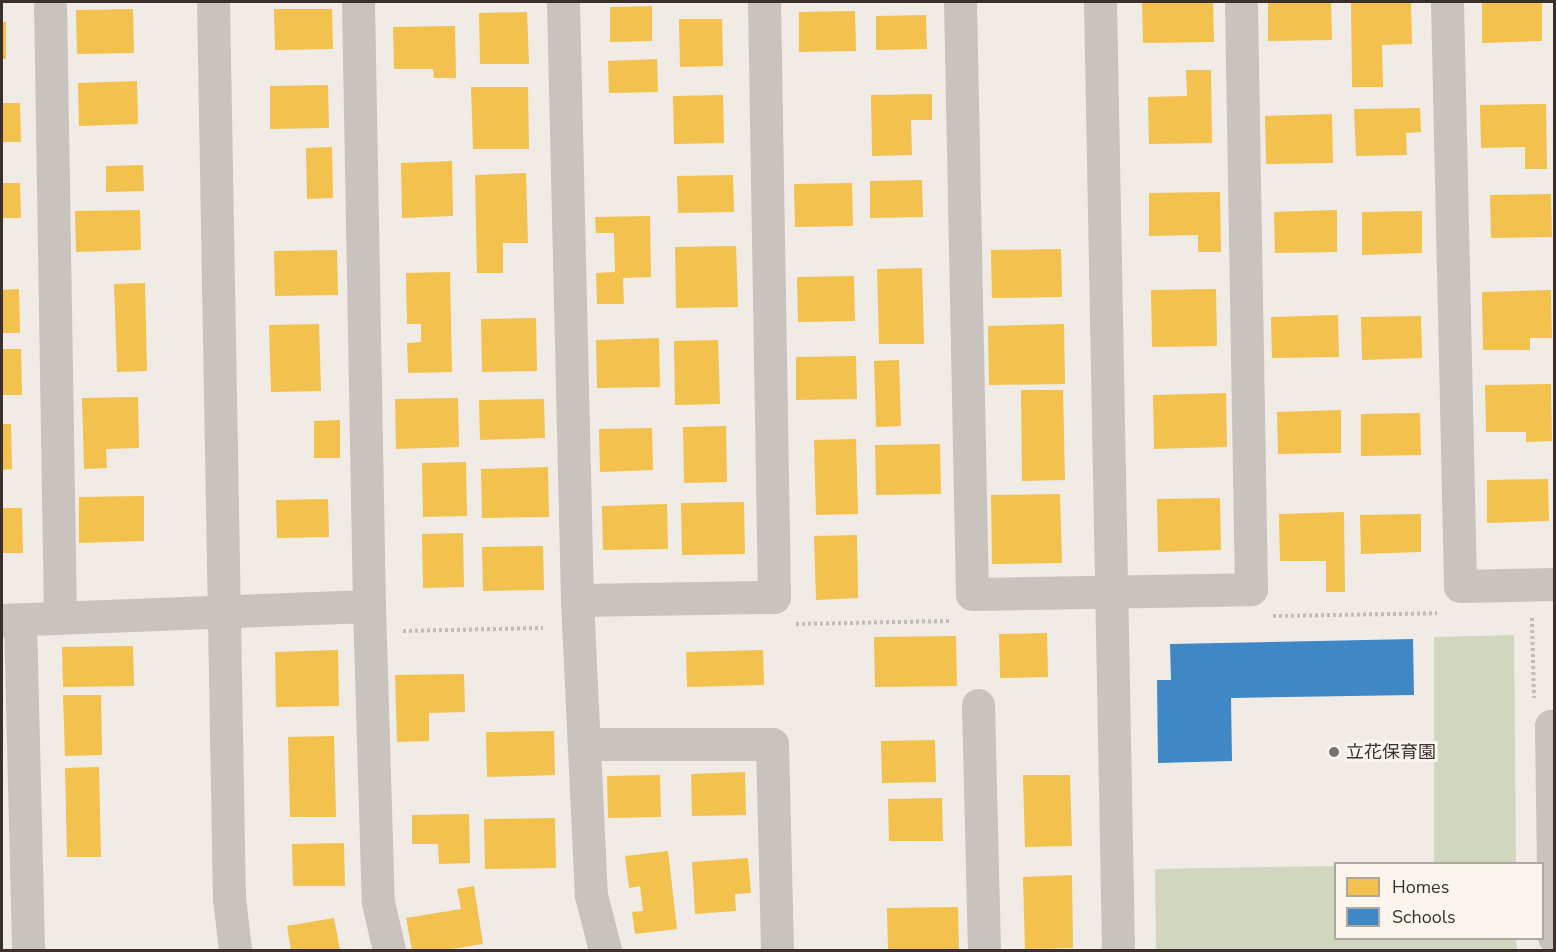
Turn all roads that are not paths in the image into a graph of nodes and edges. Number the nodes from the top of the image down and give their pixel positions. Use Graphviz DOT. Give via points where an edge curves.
graph roads {
  1 [pos="50,2"];
  2 [pos="213,2"];
  3 [pos="358,2"];
  4 [pos="563,2"];
  5 [pos="764,2"];
  6 [pos="960,2"];
  7 [pos="1100,2"];
  8 [pos="1241,2"];
  9 [pos="1447,2"];
  10 [pos="1554,584"];
  11 [pos="1112,591"];
  12 [pos="577,600"];
  13 [pos="369,606"];
  14 [pos="224,612"];
  15 [pos="60,618"];
  16 [pos="11,620"];
  17 [pos="978,705"];
  18 [pos="1554,726"];
  19 [pos="584,744"];
  20 [pos="1554,937"];
  21 [pos="28,951"];
  22 [pos="235,951"];
  23 [pos="389,951"];
  24 [pos="605,951"];
  25 [pos="777,951"];
  26 [pos="984,951"];
  27 [pos="1118,951"];
  1 -- 15 [label="street"];
  2 -- 14 [label="street"];
  3 -- 13 [label="street"];
  4 -- 12 [label="street"];
  5 -- 12 [label="street" via="774,597"];
  6 -- 11 [label="street" via="972,594"];
  7 -- 11 [label="street"];
  8 -- 11 [label="street" via="1251,589"];
  9 -- 10 [label="street" via="1460,586"];
  11 -- 27 [label="street"];
  12 -- 19 [label="street"];
  13 -- 14 [label="street"];
  13 -- 23 [label="street" via="378,902"];
  14 -- 15 [label="street"];
  14 -- 22 [label="street" via="229,898"];
  15 -- 16 [label="street"];
  16 -- 21 [label="street"];
  17 -- 26 [label="street"];
  18 -- 20 [label="street"];
  19 -- 24 [label="street" via="591,895"];
  19 -- 25 [label="street" via="772,744"];
}
